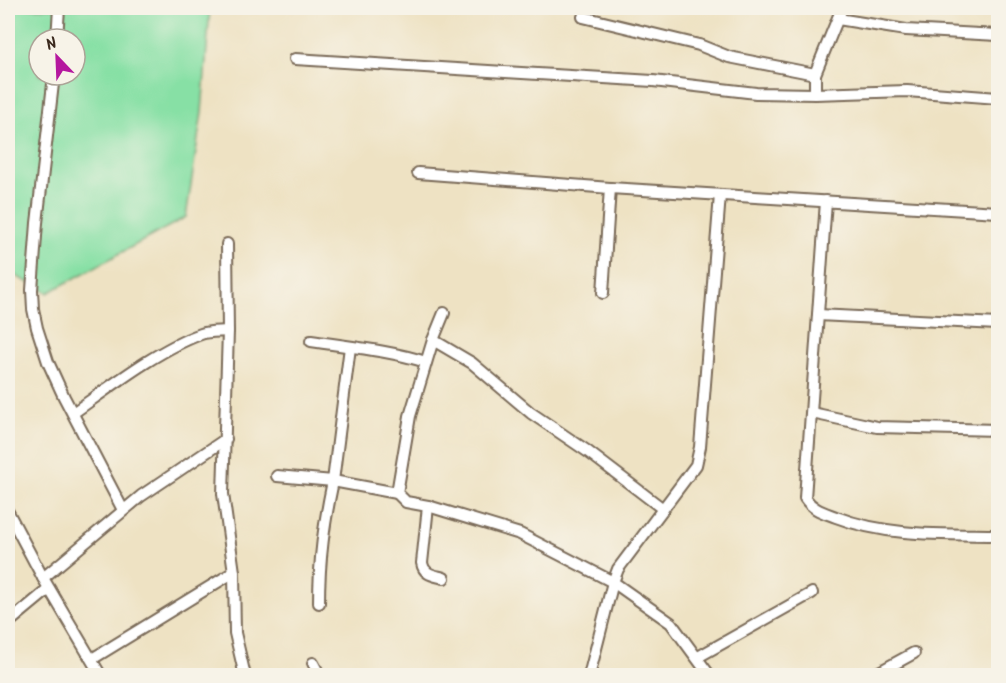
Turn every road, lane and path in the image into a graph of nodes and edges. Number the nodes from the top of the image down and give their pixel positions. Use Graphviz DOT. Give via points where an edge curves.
graph roads {
  1 [pos="59,8"];
  2 [pos="842,8"];
  3 [pos="582,17"];
  4 [pos="838,19"];
  5 [pos="58,27"];
  6 [pos="999,35"];
  7 [pos="295,59"];
  8 [pos="815,74"];
  9 [pos="53,87"];
  10 [pos="815,94"];
  11 [pos="999,98"];
  12 [pos="418,173"];
  13 [pos="609,188"];
  14 [pos="720,195"];
  15 [pos="826,201"];
  16 [pos="999,212"];
  17 [pos="227,244"];
  18 [pos="603,293"];
  19 [pos="444,313"];
  20 [pos="818,315"];
  21 [pos="999,324"];
  22 [pos="228,331"];
  23 [pos="433,340"];
  24 [pos="311,341"];
  25 [pos="350,346"];
  26 [pos="426,362"];
  27 [pos="73,413"];
  28 [pos="812,413"];
  29 [pos="999,430"];
  30 [pos="226,439"];
  31 [pos="277,476"];
  32 [pos="333,481"];
  33 [pos="397,493"];
  34 [pos="428,506"];
  35 [pos="663,509"];
  36 [pos="123,510"];
  37 [pos="8,512"];
  38 [pos="999,535"];
  39 [pos="234,572"];
  40 [pos="43,578"];
  41 [pos="444,578"];
  42 [pos="613,582"];
  43 [pos="49,589"];
  44 [pos="812,592"];
  45 [pos="319,603"];
  46 [pos="8,623"];
  47 [pos="915,653"];
  48 [pos="698,657"];
  49 [pos="92,659"];
  50 [pos="313,663"];
  51 [pos="101,675"];
  52 [pos="245,675"];
  53 [pos="320,675"];
  54 [pos="589,675"];
  55 [pos="710,675"];
  56 [pos="872,675"];
  1 -- 5 [label="street"];
  2 -- 4 [label="street"];
  3 -- 8 [label="street" via="699,45 729,57"];
  4 -- 6 [label="street" via="906,30"];
  4 -- 8 [label="street"];
  7 -- 10 [label="street"];
  8 -- 10 [label="street"];
  9 -- 27 [label="street" via="32,290 37,328 48,362"];
  10 -- 11 [label="street" via="907,91"];
  12 -- 13 [label="street"];
  13 -- 14 [label="street"];
  13 -- 18 [label="street"];
  14 -- 15 [label="street"];
  14 -- 35 [label="street" via="700,447 696,465"];
  15 -- 16 [label="street"];
  15 -- 20 [label="street"];
  17 -- 22 [label="street"];
  19 -- 23 [label="street"];
  20 -- 21 [label="street"];
  20 -- 28 [label="street"];
  22 -- 27 [label="street" via="203,333 176,345"];
  22 -- 30 [label="street"];
  23 -- 26 [label="street"];
  23 -- 35 [label="street" via="472,363 531,413"];
  24 -- 25 [label="street"];
  25 -- 26 [label="street" via="398,353"];
  25 -- 32 [label="street"];
  26 -- 33 [label="street" via="410,416"];
  27 -- 36 [label="street"];
  28 -- 29 [label="street" via="877,427"];
  28 -- 38 [label="street" via="805,498 812,508 892,532"];
  30 -- 36 [label="street"];
  30 -- 39 [label="street" via="223,494"];
  31 -- 32 [label="street"];
  32 -- 33 [label="street"];
  32 -- 45 [label="street" via="321,549"];
  33 -- 34 [label="street" via="402,501"];
  34 -- 41 [label="street" via="423,569"];
  34 -- 42 [label="street" via="520,534"];
  35 -- 42 [label="street" via="624,559"];
  36 -- 40 [label="street"];
  37 -- 40 [label="street"];
  39 -- 49 [label="street"];
  39 -- 52 [label="street" via="235,633"];
  40 -- 43 [label="street"];
  42 -- 48 [label="street" via="671,623"];
  42 -- 54 [label="street"];
  43 -- 46 [label="street"];
  43 -- 49 [label="street"];
  44 -- 48 [label="street"];
  47 -- 56 [label="street"];
  48 -- 55 [label="street"];
  49 -- 51 [label="street"];
  50 -- 53 [label="street"];
}
